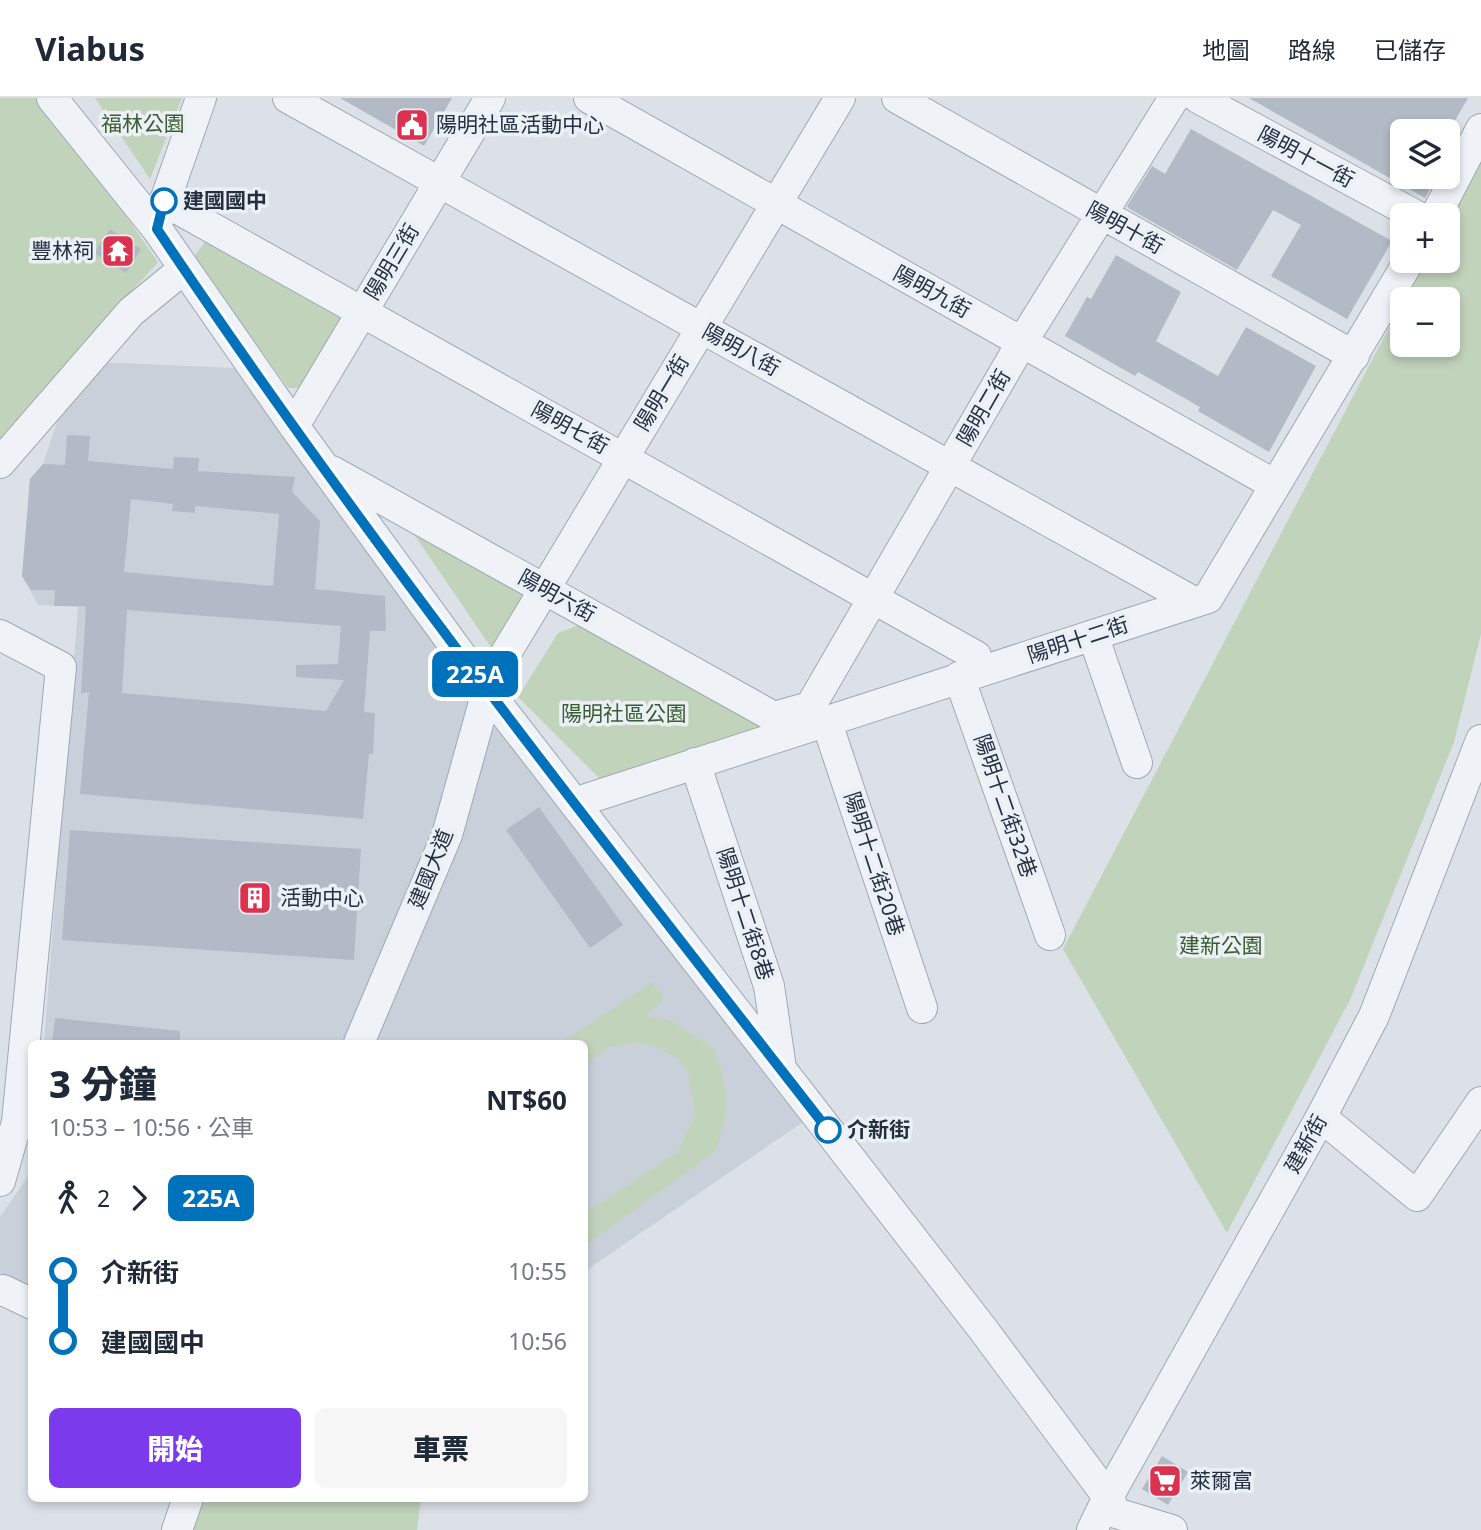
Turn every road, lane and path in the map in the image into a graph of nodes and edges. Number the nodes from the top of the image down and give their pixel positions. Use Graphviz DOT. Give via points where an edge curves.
graph roads {
  1 [pos="52,98"];
  2 [pos="201,98"];
  3 [pos="288,98"];
  4 [pos="489,98"];
  5 [pos="589,98"];
  6 [pos="840,98"];
  7 [pos="897,98"];
  8 [pos="1174,98"];
  9 [pos="1198,98"];
  10 [pos="1481,129"];
  11 [pos="439,182"];
  12 [pos="1393,203"];
  13 [pos="1442,203"];
  14 [pos="776,204"];
  15 [pos="160,215"];
  16 [pos="1102,215"];
  17 [pos="186,272"];
  18 [pos="1402,273"];
  19 [pos="362,312"];
  20 [pos="701,328"];
  21 [pos="1022,342"];
  22 [pos="1353,356"];
  23 [pos="294,426"];
  24 [pos="623,458"];
  25 [pos="0,463"];
  26 [pos="323,466"];
  27 [pos="950,467"];
  28 [pos="1275,485"];
  29 [pos="545,589"];
  30 [pos="873,599"];
  31 [pos="1194,602"];
  32 [pos="0,635"];
  33 [pos="1093,635"];
  34 [pos="968,667"];
  35 [pos="485,688"];
  36 [pos="793,712"];
  37 [pos="826,720"];
  38 [pos="1481,743"];
  39 [pos="695,763"];
  40 [pos="1138,763"];
  41 [pos="574,803"];
  42 [pos="1050,934"];
  43 [pos="922,1008"];
  44 [pos="360,1040"];
  45 [pos="781,1069"];
  46 [pos="1481,1102"];
  47 [pos="1321,1117"];
  48 [pos="0,1181"];
  49 [pos="0,1291"];
  50 [pos="28,1302"];
  51 [pos="1108,1497"];
  52 [pos="187,1502"];
  53 [pos="177,1530"];
  54 [pos="1092,1530"];
  55 [pos="1172,1530"];
  1 -- 15 [label="street"];
  2 -- 15 [label="street"];
  3 -- 11 [label="street, 陽明八街"];
  4 -- 11 [label="street, 陽明三街"];
  5 -- 14 [label="street, 陽明九街"];
  6 -- 14 [label="street, 陽明一街"];
  7 -- 16 [label="street, 陽明十街"];
  8 -- 16 [label="street, 陽明二街"];
  9 -- 12 [label="street, 陽明十一街"];
  10 -- 13 [label="street"];
  11 -- 19 [label="street, 陽明三街"];
  11 -- 20 [label="street, 陽明八街"];
  14 -- 20 [label="street, 陽明一街"];
  14 -- 21 [label="street, 陽明九街"];
  15 -- 17 [label="street"];
  15 -- 19 [label="street, 陽明七街"];
  16 -- 21 [label="street, 陽明二街"];
  16 -- 22 [label="street, 陽明十街"];
  17 -- 23 [label="street"];
  17 -- 25 [label="street" via="131,312"];
  18 -- 22 [label="street, 陽明十二街"];
  19 -- 23 [label="street, 陽明三街"];
  19 -- 24 [label="street, 陽明七街"];
  20 -- 24 [label="street, 陽明一街"];
  20 -- 27 [label="street, 陽明八街"];
  21 -- 27 [label="street, 陽明二街"];
  21 -- 28 [label="street, 陽明九街"];
  22 -- 28 [label="street, 陽明十二街"];
  23 -- 26 [label="street"];
  24 -- 29 [label="street, 陽明一街"];
  24 -- 30 [label="street, 陽明七街"];
  26 -- 29 [label="street, 陽明六街"];
  26 -- 35 [label="street"];
  27 -- 30 [label="street, 陽明二街"];
  27 -- 31 [label="street, 陽明八街"];
  28 -- 31 [label="street, 陽明十二街" via="1208,598"];
  29 -- 35 [label="street, 陽明一街"];
  29 -- 36 [label="street, 陽明六街" via="774,717"];
  30 -- 34 [label="street, 陽明七街"];
  30 -- 36 [label="street, 陽明二街" via="810,707"];
  31 -- 33 [label="street, 陽明十二街"];
  32 -- 48 [label="street" via="61,667 17,1122"];
  33 -- 34 [label="street, 陽明十二街"];
  33 -- 40 [label="street"];
  34 -- 37 [label="street, 陽明十二街"];
  34 -- 42 [label="street, 陽明十二街32巷"];
  35 -- 41 [label="street"];
  35 -- 44 [label="street, 建國大道" via="447,835"];
  37 -- 39 [label="street, 陽明十二街"];
  37 -- 43 [label="street, 陽明十二街20巷"];
  38 -- 47 [label="street, 建新街" via="1374,1016"];
  39 -- 41 [label="street, 陽明十二街"];
  39 -- 45 [label="street, 陽明十二街8巷" via="769,986"];
  41 -- 45 [label="street"];
  45 -- 51 [label="street"];
  46 -- 47 [label="street" via="1417,1196"];
  47 -- 51 [label="street, 建新街"];
  49 -- 50 [label="street"];
  51 -- 54 [label="street, 建新街"];
  51 -- 55 [label="street" via="1116,1513"];
  52 -- 53 [label="street"];
}
